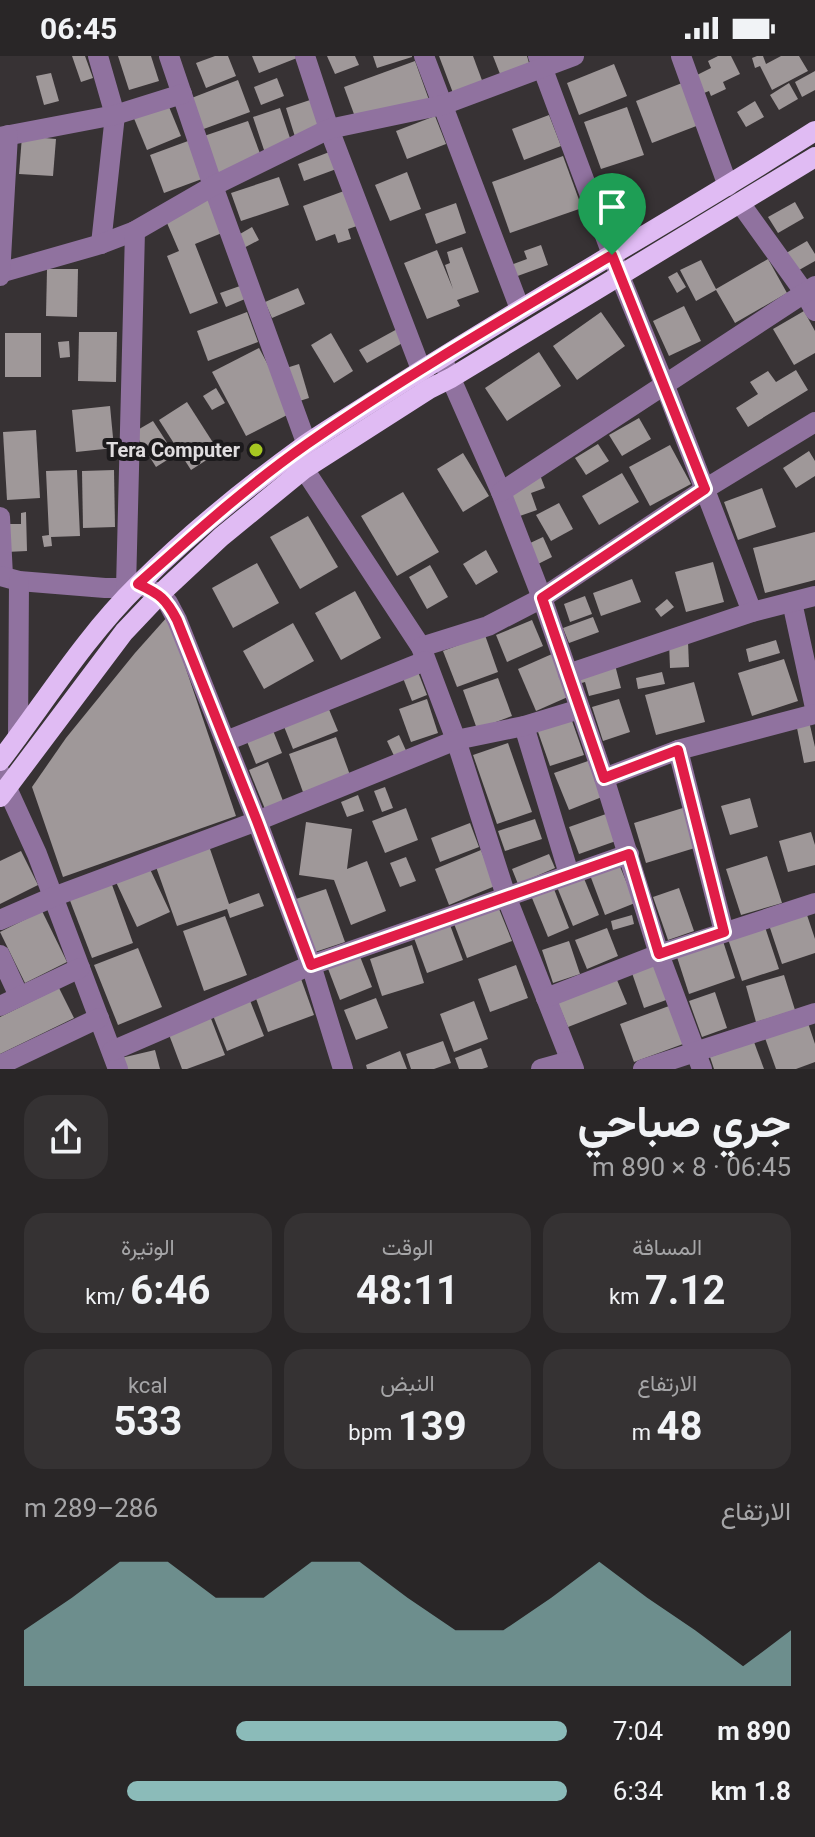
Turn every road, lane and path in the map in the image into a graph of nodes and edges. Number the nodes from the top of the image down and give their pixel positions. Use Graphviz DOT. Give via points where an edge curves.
graph roads {
  1 [pos="98,56"];
  2 [pos="169,56"];
  3 [pos="305,56"];
  4 [pos="424,56"];
  5 [pos="574,56"];
  6 [pos="681,56"];
  7 [pos="540,62"];
  8 [pos="182,94"];
  9 [pos="443,105"];
  10 [pos="115,115"];
  11 [pos="329,129"];
  12 [pos="815,131"];
  13 [pos="4,136"];
  14 [pos="815,157"];
  15 [pos="213,186"];
  16 [pos="734,195"];
  17 [pos="135,231"];
  18 [pos="101,244"];
  19 [pos="612,255"];
  20 [pos="0,274"];
  21 [pos="620,276"];
  22 [pos="810,289"];
  23 [pos="520,309"];
  24 [pos="815,311"];
  25 [pos="441,358"];
  26 [pos="451,378"];
  27 [pos="425,380"];
  28 [pos="665,386"];
  29 [pos="815,422"];
  30 [pos="307,445"];
  31 [pos="304,469"];
  32 [pos="705,489"];
  33 [pos="501,492"];
  34 [pos="0,517"];
  35 [pos="7,578"];
  36 [pos="132,586"];
  37 [pos="160,594"];
  38 [pos="815,596"];
  39 [pos="542,598"];
  40 [pos="792,602"];
  41 [pos="752,612"];
  42 [pos="423,654"];
  43 [pos="568,674"];
  44 [pos="580,709"];
  45 [pos="815,711"];
  46 [pos="524,726"];
  47 [pos="18,737"];
  48 [pos="456,740"];
  49 [pos="226,741"];
  50 [pos="678,750"];
  51 [pos="0,761"];
  52 [pos="604,778"];
  53 [pos="3,786"];
  54 [pos="257,821"];
  55 [pos="629,854"];
  56 [pos="569,874"];
  57 [pos="506,896"];
  58 [pos="53,897"];
  59 [pos="815,903"];
  60 [pos="0,920"];
  61 [pos="724,932"];
  62 [pos="659,954"];
  63 [pos="0,955"];
  64 [pos="311,965"];
  65 [pos="80,968"];
  66 [pos="19,996"];
  67 [pos="546,998"];
  68 [pos="0,1006"];
  69 [pos="815,1013"];
  70 [pos="99,1018"];
  71 [pos="115,1060"];
  72 [pos="698,1060"];
  73 [pos="0,1065"];
  74 [pos="572,1065"];
  75 [pos="343,1069"];
  76 [pos="541,1069"];
  77 [pos="643,1069"];
  1 -- 10 [label="street"];
  2 -- 8 [label="street"];
  3 -- 11 [label="street"];
  4 -- 9 [label="street"];
  5 -- 7 [label="street"];
  6 -- 16 [label="street"];
  7 -- 9 [label="street"];
  7 -- 19 [label="street"];
  8 -- 10 [label="street"];
  8 -- 15 [label="street"];
  9 -- 11 [label="street"];
  9 -- 23 [label="street"];
  10 -- 13 [label="street"];
  10 -- 18 [label="street"];
  11 -- 15 [label="street"];
  11 -- 27 [label="street"];
  12 -- 16 [label="main road"];
  13 -- 20 [label="street"];
  14 -- 16 [label="main road"];
  15 -- 17 [label="street"];
  15 -- 30 [label="street"];
  16 -- 19 [label="main road"];
  16 -- 21 [label="main road"];
  16 -- 22 [label="street"];
  17 -- 18 [label="street"];
  17 -- 36 [label="street"];
  18 -- 20 [label="street"];
  19 -- 21 [label="street"];
  19 -- 23 [label="main road"];
  21 -- 26 [label="main road"];
  21 -- 28 [label="street"];
  22 -- 24 [label="street"];
  22 -- 28 [label="street"];
  23 -- 25 [label="main road"];
  25 -- 26 [label="street"];
  25 -- 27 [label="main road"];
  26 -- 27 [label="main road"];
  26 -- 33 [label="street"];
  27 -- 30 [label="main road"];
  27 -- 31 [label="main road"];
  28 -- 32 [label="street"];
  28 -- 33 [label="street"];
  29 -- 32 [label="street"];
  30 -- 36 [label="main road"];
  31 -- 37 [label="main road"];
  31 -- 42 [label="street"];
  32 -- 39 [label="street"];
  32 -- 41 [label="street"];
  33 -- 39 [label="street"];
  34 -- 35 [label="street"];
  35 -- 36 [label="street"];
  35 -- 47 [label="street"];
  36 -- 37 [label="street"];
  36 -- 47 [label="main road"];
  37 -- 49 [label="street" via="177,620"];
  37 -- 53 [label="main road"];
  38 -- 40 [label="street"];
  39 -- 42 [label="street"];
  39 -- 43 [label="street"];
  40 -- 41 [label="street"];
  40 -- 45 [label="street"];
  41 -- 43 [label="street"];
  42 -- 48 [label="street"];
  42 -- 49 [label="street"];
  43 -- 44 [label="street"];
  44 -- 46 [label="street"];
  44 -- 52 [label="street"];
  45 -- 50 [label="street"];
  46 -- 48 [label="street"];
  46 -- 56 [label="street"];
  47 -- 51 [label="main road"];
  48 -- 54 [label="street"];
  48 -- 57 [label="street"];
  49 -- 54 [label="street"];
  50 -- 52 [label="street"];
  50 -- 61 [label="street"];
  52 -- 55 [label="street"];
  53 -- 58 [label="street"];
  54 -- 58 [label="street"];
  54 -- 64 [label="street"];
  55 -- 56 [label="street"];
  55 -- 62 [label="street"];
  56 -- 57 [label="street"];
  57 -- 64 [label="street"];
  57 -- 67 [label="street"];
  58 -- 60 [label="street"];
  58 -- 65 [label="street"];
  59 -- 61 [label="street"];
  61 -- 62 [label="street"];
  62 -- 67 [label="street"];
  62 -- 72 [label="street"];
  63 -- 66 [label="street"];
  64 -- 71 [label="street"];
  64 -- 75 [label="street"];
  65 -- 66 [label="street"];
  65 -- 70 [label="street"];
  66 -- 68 [label="street"];
  67 -- 74 [label="street"];
  69 -- 72 [label="street"];
  70 -- 71 [label="street"];
  70 -- 73 [label="street"];
  72 -- 77 [label="street"];
  74 -- 76 [label="street"];
}
